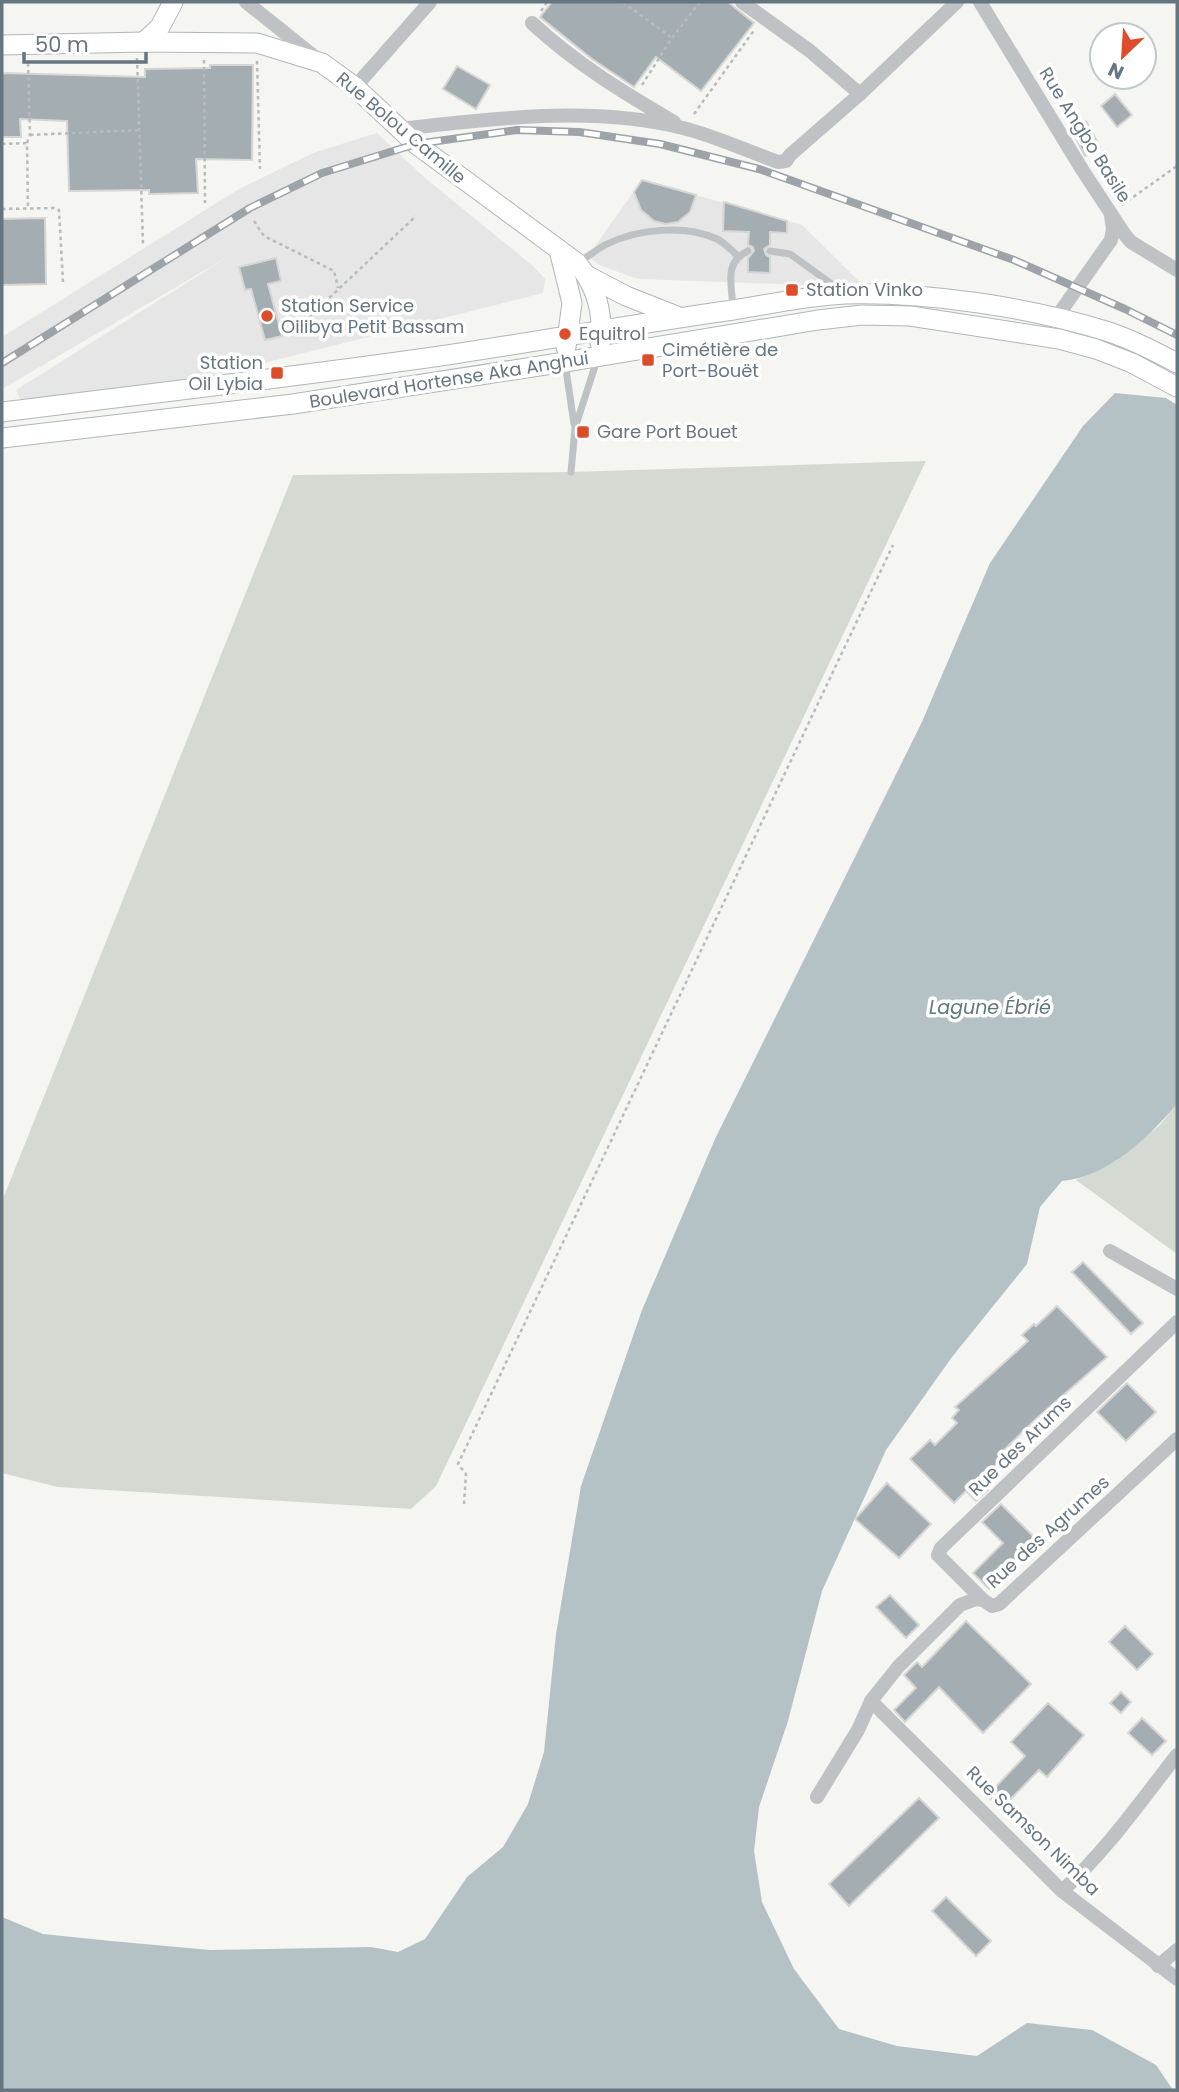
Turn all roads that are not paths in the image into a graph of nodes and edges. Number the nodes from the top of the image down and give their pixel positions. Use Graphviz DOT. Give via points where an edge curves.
graph roads {
  1 [pos="173,2"];
  2 [pos="246,2"];
  3 [pos="430,2"];
  4 [pos="742,2"];
  5 [pos="957,2"];
  6 [pos="980,2"];
  7 [pos="532,23"];
  8 [pos="140,42"];
  9 [pos="2,44"];
  10 [pos="322,63"];
  11 [pos="355,87"];
  12 [pos="860,93"];
  13 [pos="684,128"];
  14 [pos="400,129"];
  15 [pos="1110,213"];
  16 [pos="559,250"];
  17 [pos="748,251"];
  18 [pos="770,251"];
  19 [pos="738,256"];
  20 [pos="582,270"];
  21 [pos="1177,270"];
  22 [pos="846,294"];
  23 [pos="733,309"];
  24 [pos="678,317"];
  25 [pos="1056,318"];
  26 [pos="601,331"];
  27 [pos="567,337"];
  28 [pos="598,357"];
  29 [pos="565,362"];
  30 [pos="1177,363"];
  31 [pos="1177,387"];
  32 [pos="2,411"];
  33 [pos="575,428"];
  34 [pos="2,438"];
  35 [pos="571,471"];
  36 [pos="1110,1251"];
  37 [pos="1177,1289"];
  38 [pos="1177,1322"];
  39 [pos="1177,1439"];
  40 [pos="983,1600"];
  41 [pos="871,1701"];
  42 [pos="1177,1755"];
  43 [pos="817,1797"];
  44 [pos="1062,1891"];
  45 [pos="1177,1950"];
  46 [pos="1158,1966"];
  47 [pos="1177,1979"];
  1 -- 8 [label="main road" via="160,27"];
  2 -- 10 [label="street, Rue Bolou Camille"];
  3 -- 11 [label="street"];
  4 -- 12 [label="street"];
  5 -- 12 [label="street"];
  6 -- 15 [label="street, Rue Angbo Basile"];
  7 -- 13 [label="street" via="563,52"];
  8 -- 9 [label="main road"];
  8 -- 10 [label="main road" via="257,43"];
  10 -- 11 [label="main road, Rue Bolou Camille"];
  11 -- 14 [label="main road, Rue Bolou Camille"];
  12 -- 13 [label="street" via="786,161"];
  13 -- 14 [label="street" via="631,119 554,117"];
  14 -- 16 [label="main road, Rue Bolou Camille"];
  15 -- 21 [label="street, Rue Angbo Basile" via="1131,242"];
  15 -- 25 [label="street" via="1111,240"];
  16 -- 20 [label="main road, Rue Bolou Camille"];
  16 -- 27 [label="main road" via="572,303"];
  17 -- 19 [label="lane"];
  18 -- 22 [label="lane" via="790,254"];
  19 -- 20 [label="lane" via="721,241 705,235 653,232 615,241"];
  19 -- 23 [label="lane" via="731,270"];
  20 -- 24 [label="main road, Rue Bolou Camille" via="626,296"];
  20 -- 26 [label="main road" via="597,298"];
  22 -- 23 [label="main road, Boulevard Hortense Aka Anghui"];
  22 -- 25 [label="main road, Boulevard Hortense Aka Anghui" via="967,302"];
  23 -- 24 [label="main road, Boulevard Hortense Aka Anghui"];
  24 -- 26 [label="main road, Boulevard Hortense Aka Anghui"];
  25 -- 30 [label="main road, Boulevard Hortense Aka Anghui" via="1107,331"];
  26 -- 27 [label="main road, Boulevard Hortense Aka Anghui"];
  26 -- 28 [label="main road"];
  27 -- 29 [label="main road"];
  27 -- 32 [label="main road, Boulevard Hortense Aka Anghui" via="248,383"];
  28 -- 29 [label="main road, Boulevard Hortense Aka Anghui"];
  28 -- 31 [label="main road, Boulevard Hortense Aka Anghui" via="817,320 910,316 1059,339 1132,363"];
  28 -- 33 [label="lane"];
  29 -- 33 [label="lane"];
  29 -- 34 [label="main road, Boulevard Hortense Aka Anghui" via="293,404"];
  33 -- 35 [label="lane"];
  36 -- 37 [label="street"];
  38 -- 40 [label="street, Rue des Arums" via="942,1548 938,1555"];
  39 -- 40 [label="street, Rue des Agrumes" via="999,1604 992,1606"];
  40 -- 41 [label="street, Rue des Agrumes" via="960,1605"];
  41 -- 43 [label="street, Rue des Agrumes"];
  41 -- 44 [label="street, Rue Samson Nimba"];
  42 -- 44 [label="street" via="1089,1866"];
  44 -- 46 [label="street, Rue Samson Nimba"];
  45 -- 46 [label="street"];
  46 -- 47 [label="street, Rue Samson Nimba"];
}
